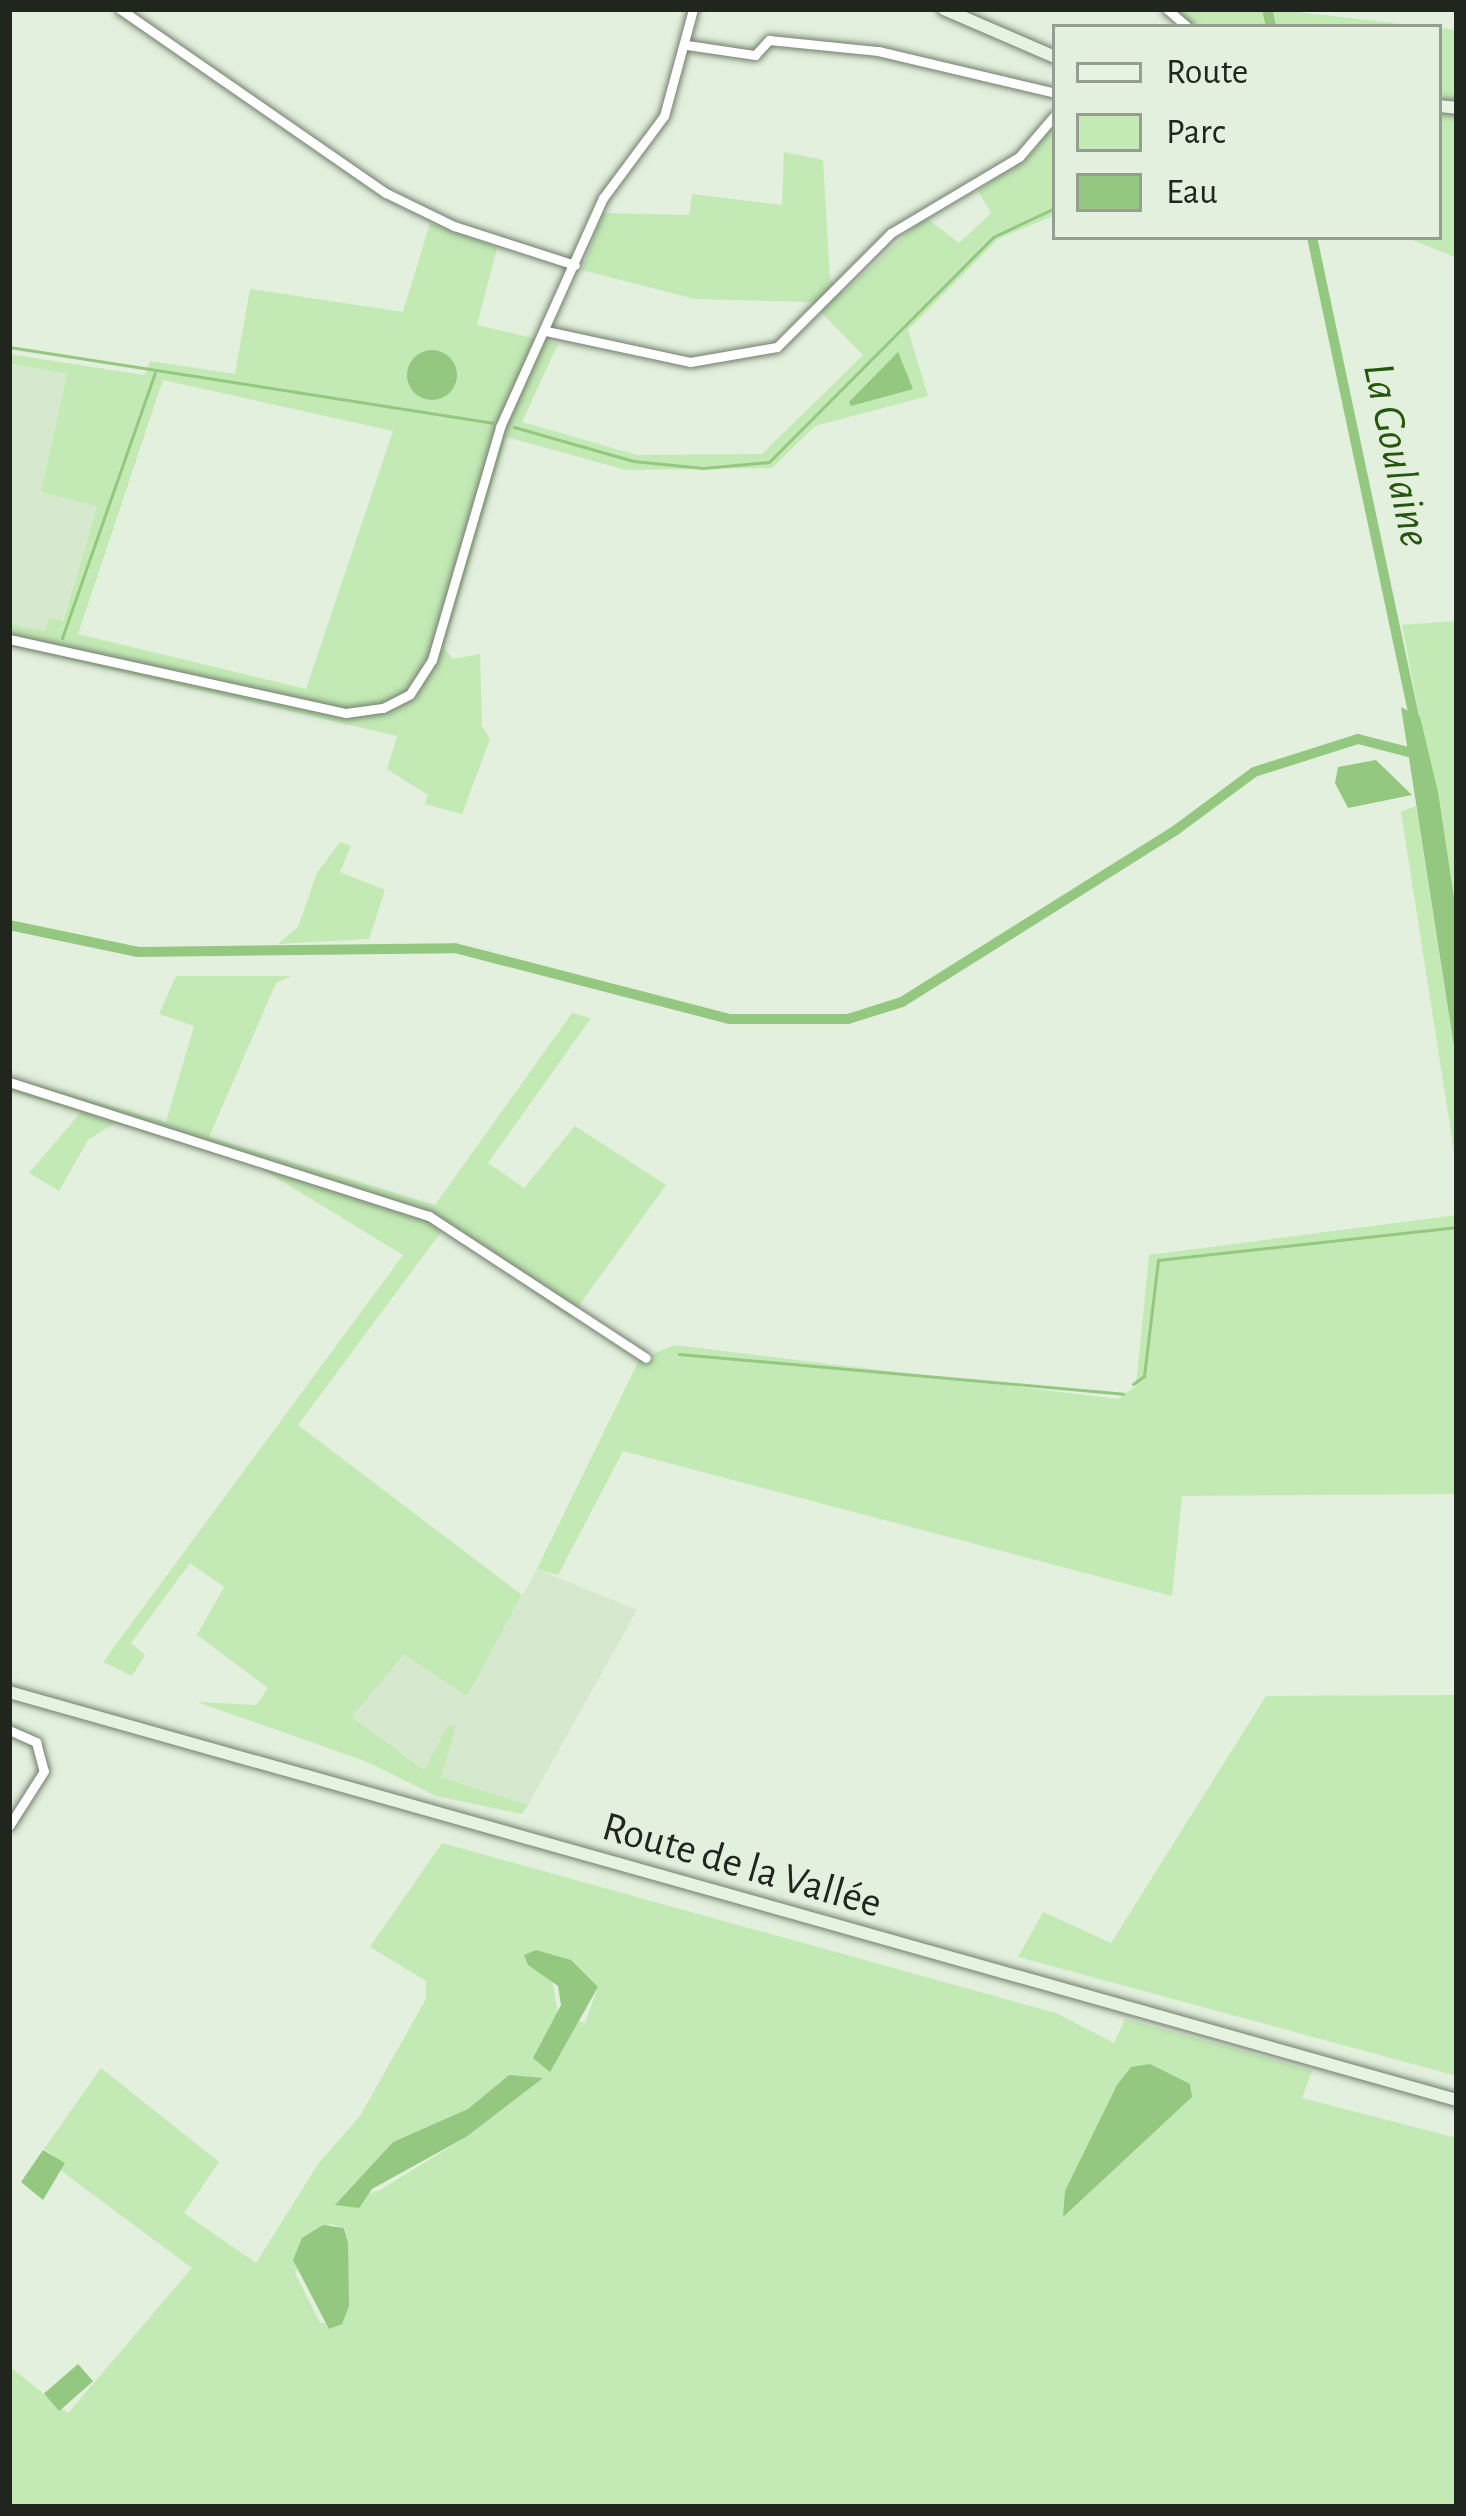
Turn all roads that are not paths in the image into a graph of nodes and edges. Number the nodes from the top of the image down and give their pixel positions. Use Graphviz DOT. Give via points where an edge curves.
graph roads {
  1 [pos="120,9"];
  2 [pos="693,9"];
  3 [pos="944,9"];
  4 [pos="687,45"];
  5 [pos="1052,56"];
  6 [pos="1052,92"];
  7 [pos="1052,118"];
  8 [pos="574,265"];
  9 [pos="546,332"];
  10 [pos="9,640"];
  11 [pos="9,1082"];
  12 [pos="646,1358"];
  13 [pos="9,1692"];
  14 [pos="9,1730"];
  15 [pos="9,1826"];
  16 [pos="1457,2099"];
  1 -- 8 [label="street" via="386,193 454,226"];
  2 -- 4 [label="street"];
  3 -- 5 [label="main road"];
  4 -- 6 [label="street" via="754,55 770,40 878,51"];
  4 -- 8 [label="street" via="664,116 614,179"];
  7 -- 9 [label="street" via="1019,157 891,233 777,347 690,362"];
  8 -- 9 [label="street"];
  9 -- 10 [label="street" via="487,462 432,659 396,704 346,713"];
  11 -- 12 [label="street" via="429,1216"];
  13 -- 16 [label="main road, Route de la Vallée"];
  14 -- 15 [label="street" via="36,1742 44,1771"];
}
